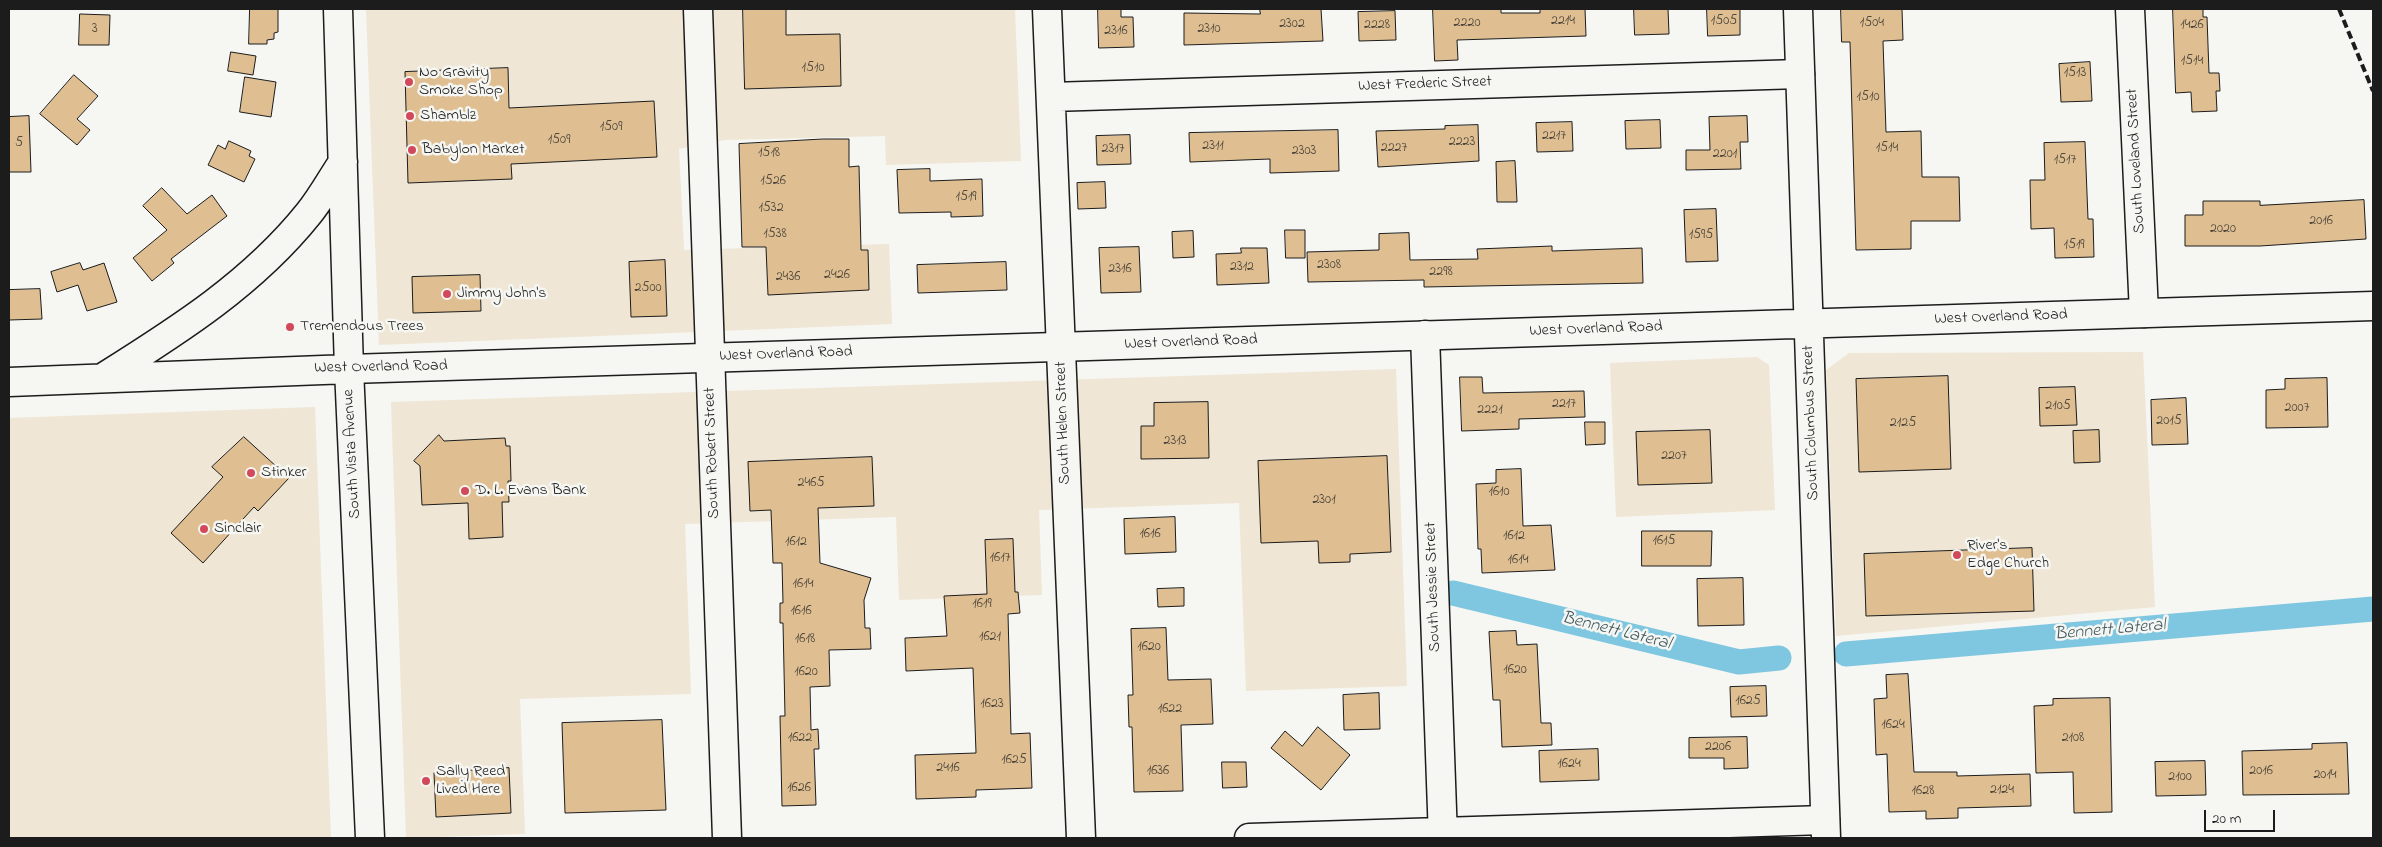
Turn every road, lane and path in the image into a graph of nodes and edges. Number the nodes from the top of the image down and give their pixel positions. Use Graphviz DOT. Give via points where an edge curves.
graph roads {
  1 [pos="338,9"];
  2 [pos="698,9"];
  3 [pos="1047,9"];
  4 [pos="1798,9"];
  5 [pos="2130,9"];
  6 [pos="1800,74"];
  7 [pos="1051,97"];
  8 [pos="343,162"];
  9 [pos="2373,306"];
  10 [pos="2144,313"];
  11 [pos="1808,324"];
  12 [pos="1425,336"];
  13 [pos="1061,347"];
  14 [pos="710,358"];
  15 [pos="349,369"];
  16 [pos="103,378"];
  17 [pos="9,382"];
  18 [pos="1826,829"];
  19 [pos="1443,835"];
  20 [pos="370,838"];
  21 [pos="727,838"];
  22 [pos="1080,838"];
  23 [pos="1249,838"];
  1 -- 8 [label="street, South Vista Avenue"];
  2 -- 14 [label="street, South Robert Street"];
  3 -- 7 [label="street, South Helen Street"];
  4 -- 6 [label="street, South Columbus Street"];
  5 -- 10 [label="street, South Loveland Street"];
  6 -- 7 [label="street, West Frederic Street"];
  6 -- 11 [label="street, South Columbus Street"];
  7 -- 13 [label="street, South Helen Street"];
  8 -- 15 [label="street, South Vista Avenue"];
  8 -- 16 [label="street" via="310,212 251,275 184,327"];
  9 -- 10 [label="street, West Overland Road"];
  10 -- 11 [label="street, West Overland Road"];
  11 -- 12 [label="street, West Overland Road"];
  11 -- 18 [label="street, South Columbus Street"];
  12 -- 13 [label="street, West Overland Road"];
  12 -- 19 [label="street, South Jessie Street"];
  13 -- 14 [label="street, West Overland Road"];
  13 -- 22 [label="street, South Helen Street"];
  14 -- 15 [label="street, West Overland Road"];
  14 -- 21 [label="street, South Robert Street"];
  15 -- 16 [label="street, West Overland Road"];
  15 -- 20 [label="street, South Vista Avenue"];
  16 -- 17 [label="street, West Overland Road"];
  18 -- 19 [label="street"];
  19 -- 23 [label="street"];
}
